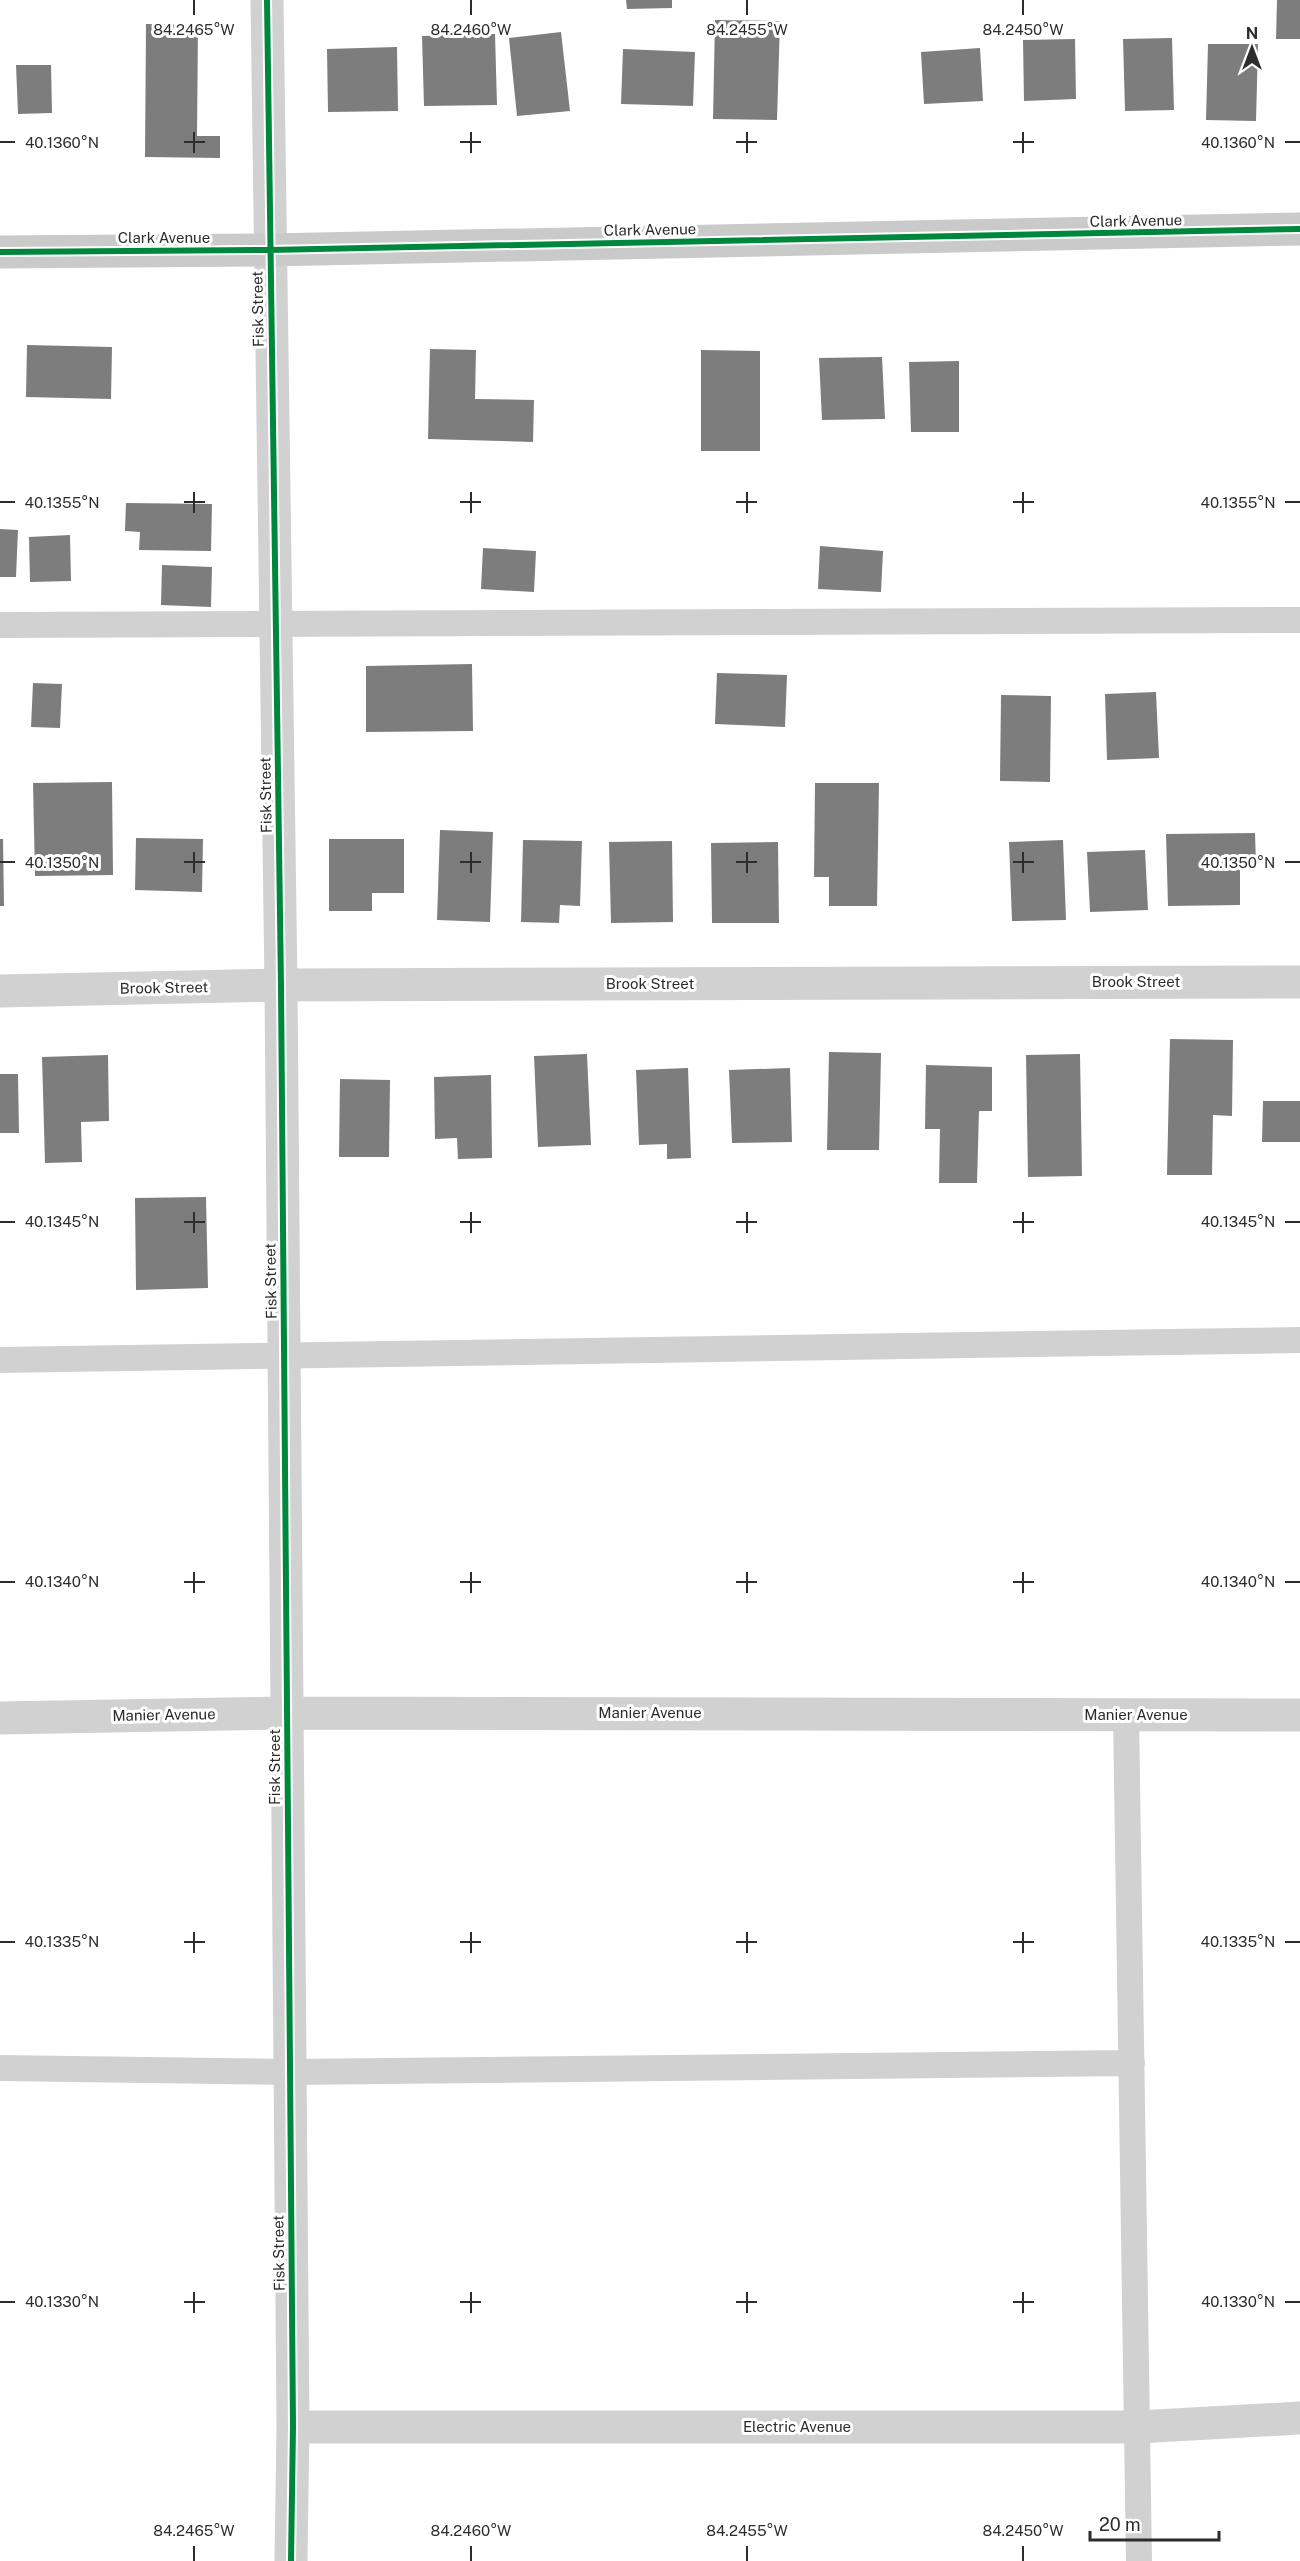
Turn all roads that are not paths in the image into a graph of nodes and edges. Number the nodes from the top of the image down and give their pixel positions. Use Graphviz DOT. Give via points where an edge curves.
graph roads {
  1 [pos="267,0"];
  2 [pos="1300,229"];
  3 [pos="269,250"];
  4 [pos="0,252"];
  5 [pos="1300,620"];
  6 [pos="0,626"];
  7 [pos="275,626"];
  8 [pos="1300,982"];
  9 [pos="281,985"];
  10 [pos="0,991"];
  11 [pos="1300,1340"];
  12 [pos="284,1355"];
  13 [pos="0,1360"];
  14 [pos="287,1713"];
  15 [pos="1126,1715"];
  16 [pos="1300,1715"];
  17 [pos="0,1718"];
  18 [pos="1132,2063"];
  19 [pos="0,2067"];
  20 [pos="290,2072"];
  21 [pos="1300,2418"];
  22 [pos="293,2427"];
  23 [pos="1138,2427"];
  24 [pos="291,2561"];
  25 [pos="1139,2561"];
  1 -- 3 [label="street, Fisk Street"];
  2 -- 3 [label="street, Clark Avenue"];
  3 -- 4 [label="street, Clark Avenue"];
  3 -- 7 [label="street, Fisk Street"];
  5 -- 7 [label="lane"];
  6 -- 7 [label="lane"];
  7 -- 9 [label="street, Fisk Street"];
  8 -- 9 [label="street, Brook Street"];
  9 -- 10 [label="street, Brook Street"];
  9 -- 12 [label="street, Fisk Street"];
  11 -- 12 [label="lane"];
  12 -- 13 [label="lane"];
  12 -- 14 [label="street, Fisk Street"];
  14 -- 15 [label="street, Manier Avenue"];
  14 -- 17 [label="street, Manier Avenue"];
  14 -- 20 [label="street, Fisk Street"];
  15 -- 16 [label="street, Manier Avenue"];
  15 -- 18 [label="lane"];
  18 -- 20 [label="lane"];
  18 -- 23 [label="lane"];
  19 -- 20 [label="lane"];
  20 -- 22 [label="street, Fisk Street"];
  21 -- 23 [label="street, Electric Avenue"];
  22 -- 23 [label="street, Electric Avenue"];
  22 -- 24 [label="street, Fisk Street"];
  23 -- 25 [label="lane"];
}
